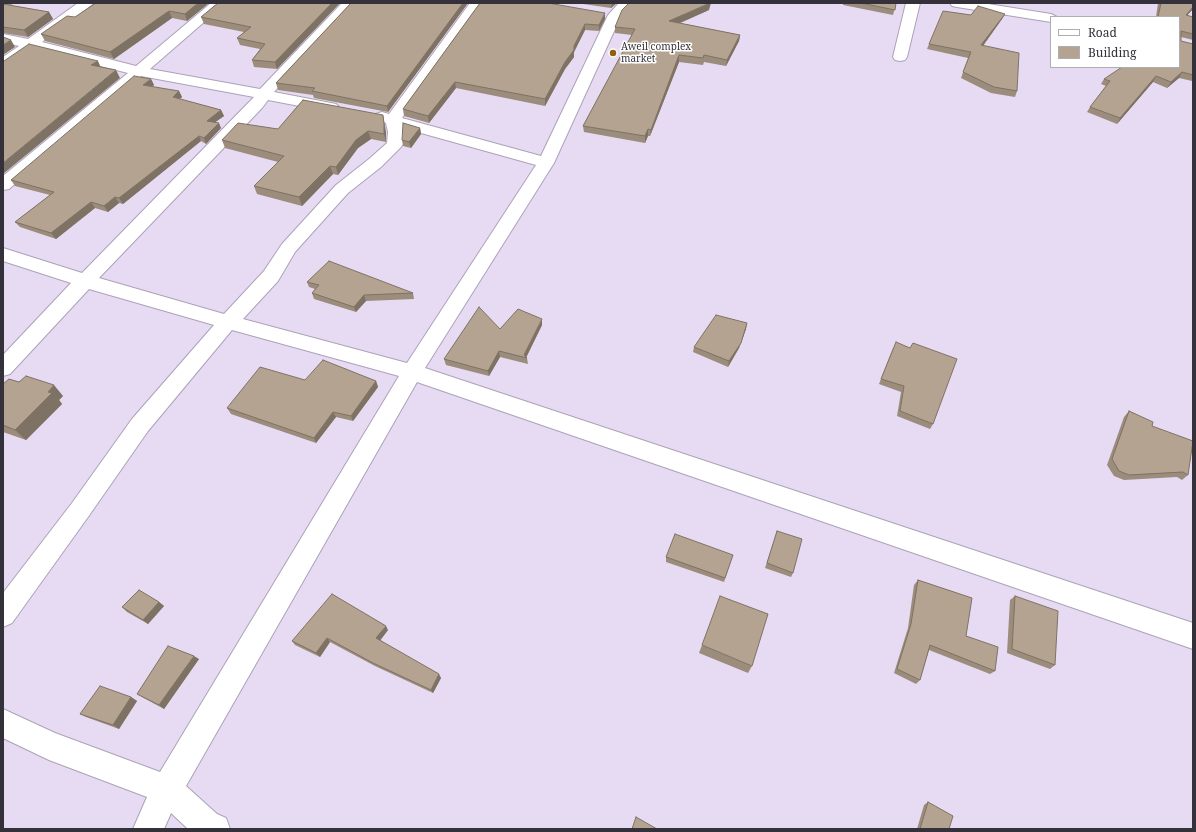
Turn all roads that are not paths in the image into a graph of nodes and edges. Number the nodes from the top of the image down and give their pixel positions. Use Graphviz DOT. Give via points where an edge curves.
graph roads {
  1 [pos="87,3"];
  2 [pos="219,3"];
  3 [pos="349,3"];
  4 [pos="477,3"];
  5 [pos="913,3"];
  6 [pos="957,3"];
  7 [pos="614,10"];
  8 [pos="1050,18"];
  9 [pos="3,38"];
  10 [pos="32,44"];
  11 [pos="900,57"];
  12 [pos="3,64"];
  13 [pos="139,71"];
  14 [pos="264,94"];
  15 [pos="348,110"];
  16 [pos="370,115"];
  17 [pos="393,119"];
  18 [pos="546,163"];
  19 [pos="3,185"];
  20 [pos="3,254"];
  21 [pos="85,281"];
  22 [pos="228,322"];
  23 [pos="3,368"];
  24 [pos="412,372"];
  25 [pos="3,614"];
  26 [pos="1193,636"];
  27 [pos="3,723"];
  28 [pos="167,789"];
  29 [pos="148,829"];
  30 [pos="214,829"];
  1 -- 10 [label="street"];
  2 -- 13 [label="street"];
  3 -- 14 [label="street"];
  4 -- 17 [label="street"];
  5 -- 11 [label="street"];
  6 -- 8 [label="street"];
  7 -- 18 [label="street"];
  9 -- 10 [label="street"];
  10 -- 12 [label="street"];
  10 -- 13 [label="street"];
  13 -- 14 [label="street"];
  13 -- 19 [label="street"];
  14 -- 15 [label="street"];
  14 -- 21 [label="street" via="258,106"];
  16 -- 17 [label="street"];
  17 -- 18 [label="street"];
  17 -- 22 [label="street" via="395,144 342,189 288,248 271,276"];
  18 -- 24 [label="street"];
  20 -- 21 [label="street"];
  21 -- 22 [label="street"];
  21 -- 23 [label="street"];
  22 -- 24 [label="street"];
  22 -- 25 [label="street" via="140,425"];
  24 -- 26 [label="street"];
  24 -- 28 [label="street"];
  27 -- 28 [label="street" via="49,744"];
  28 -- 29 [label="street"];
  28 -- 30 [label="street" via="206,825"];
}
